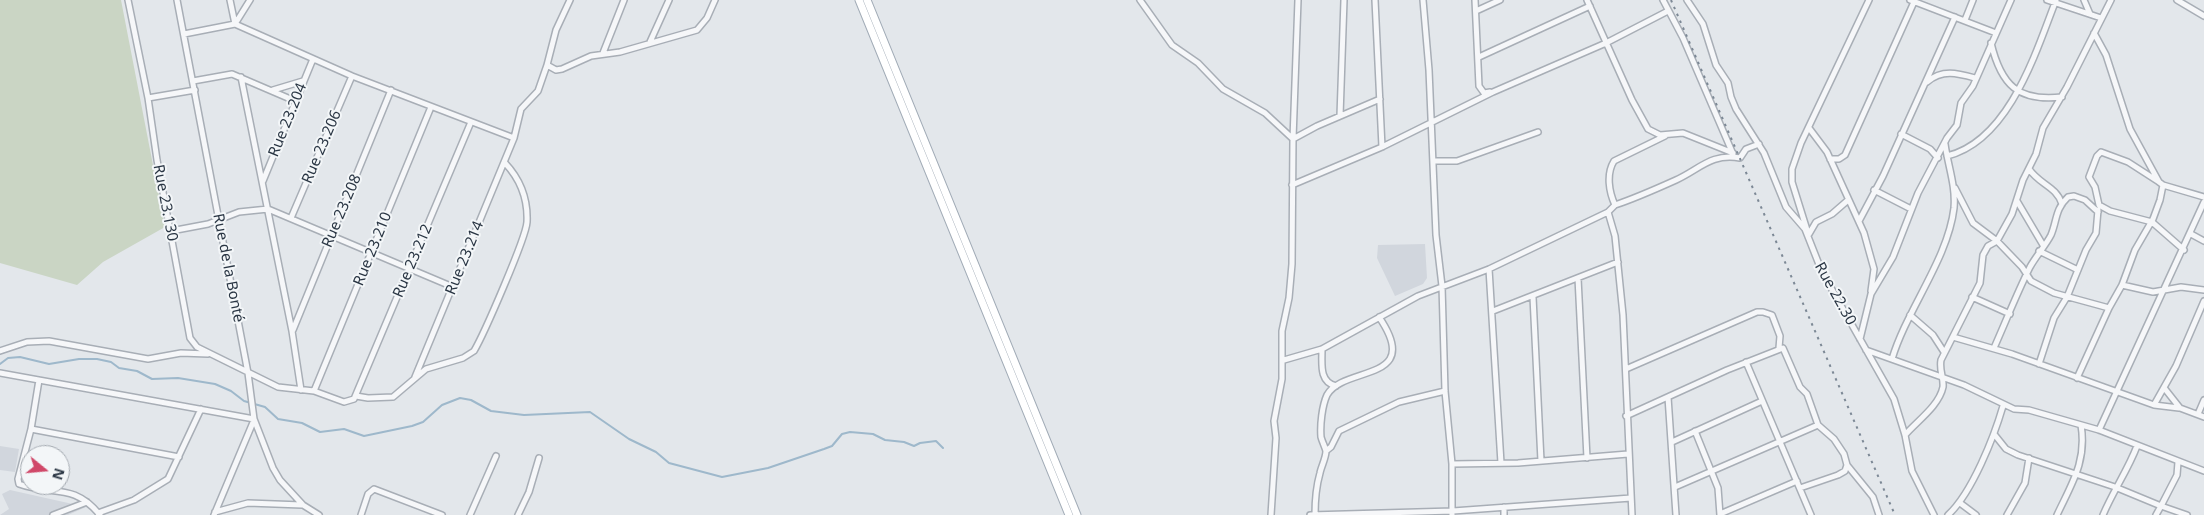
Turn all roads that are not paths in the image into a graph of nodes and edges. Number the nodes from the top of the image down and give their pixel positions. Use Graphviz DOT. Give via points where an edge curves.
graph roads {
  1 [pos="128,0"];
  2 [pos="177,0"];
  3 [pos="230,0"];
  4 [pos="250,0"];
  5 [pos="570,0"];
  6 [pos="624,0"];
  7 [pos="669,0"];
  8 [pos="715,0"];
  9 [pos="859,0"];
  10 [pos="867,0"];
  11 [pos="1140,0"];
  12 [pos="1298,0"];
  13 [pos="1344,0"];
  14 [pos="1375,0"];
  15 [pos="1423,0"];
  16 [pos="1475,0"];
  17 [pos="1500,0"];
  18 [pos="1587,0"];
  19 [pos="1663,0"];
  20 [pos="1687,0"];
  21 [pos="1869,0"];
  22 [pos="1973,0"];
  23 [pos="2011,0"];
  24 [pos="2047,0"];
  25 [pos="2084,0"];
  26 [pos="2111,0"];
  27 [pos="2177,0"];
  28 [pos="1912,1"];
  29 [pos="2055,1"];
  30 [pos="1590,6"];
  31 [pos="1476,11"];
  32 [pos="1668,11"];
  33 [pos="2090,14"];
  34 [pos="2204,16"];
  35 [pos="1955,17"];
  36 [pos="2101,18"];
  37 [pos="1965,20"];
  38 [pos="235,24"];
  39 [pos="1996,33"];
  40 [pos="2094,33"];
  41 [pos="184,34"];
  42 [pos="650,42"];
  43 [pos="1606,43"];
  44 [pos="1991,43"];
  45 [pos="604,53"];
  46 [pos="1479,57"];
  47 [pos="313,59"];
  48 [pos="547,65"];
  49 [pos="352,76"];
  50 [pos="241,77"];
  51 [pos="1975,78"];
  52 [pos="193,81"];
  53 [pos="303,81"];
  54 [pos="1924,84"];
  55 [pos="195,90"];
  56 [pos="272,90"];
  57 [pos="391,90"];
  58 [pos="1492,92"];
  59 [pos="2017,92"];
  60 [pos="2062,97"];
  61 [pos="148,98"];
  62 [pos="1380,99"];
  63 [pos="295,101"];
  64 [pos="431,107"];
  65 [pos="1340,116"];
  66 [pos="470,122"];
  67 [pos="1430,124"];
  68 [pos="1809,128"];
  69 [pos="1538,132"];
  70 [pos="1901,134"];
  71 [pos="1666,136"];
  72 [pos="514,138"];
  73 [pos="1293,139"];
  74 [pos="1759,144"];
  75 [pos="1945,144"];
  76 [pos="1382,147"];
  77 [pos="1733,155"];
  78 [pos="1947,156"];
  79 [pos="1938,158"];
  80 [pos="1830,159"];
  81 [pos="1433,161"];
  82 [pos="505,163"];
  83 [pos="2030,170"];
  84 [pos="263,181"];
  85 [pos="2161,184"];
  86 [pos="1292,185"];
  87 [pos="1954,186"];
  88 [pos="1874,190"];
  89 [pos="2204,197"];
  90 [pos="1847,201"];
  91 [pos="2017,201"];
  92 [pos="2204,202"];
  93 [pos="2062,204"];
  94 [pos="1615,205"];
  95 [pos="2099,205"];
  96 [pos="1911,208"];
  97 [pos="268,209"];
  98 [pos="1608,212"];
  99 [pos="2098,212"];
  100 [pos="291,218"];
  101 [pos="218,220"];
  102 [pos="1806,221"];
  103 [pos="1858,221"];
  104 [pos="1816,222"];
  105 [pos="2152,222"];
  106 [pos="171,231"];
  107 [pos="332,234"];
  108 [pos="2192,234"];
  109 [pos="1808,235"];
  110 [pos="1997,241"];
  111 [pos="2204,241"];
  112 [pos="2043,244"];
  113 [pos="2184,250"];
  114 [pos="2039,251"];
  115 [pos="372,253"];
  116 [pos="1618,262"];
  117 [pos="1490,268"];
  118 [pos="410,269"];
  119 [pos="2078,270"];
  120 [pos="2027,274"];
  121 [pos="1578,278"];
  122 [pos="2122,284"];
  123 [pos="1442,286"];
  124 [pos="453,287"];
  125 [pos="2166,290"];
  126 [pos="2204,290"];
  127 [pos="1871,294"];
  128 [pos="1533,297"];
  129 [pos="1972,297"];
  130 [pos="2067,297"];
  131 [pos="2204,301"];
  132 [pos="2109,308"];
  133 [pos="1493,311"];
  134 [pos="2010,314"];
  135 [pos="1910,315"];
  136 [pos="1379,317"];
  137 [pos="292,331"];
  138 [pos="1953,337"];
  139 [pos="1860,340"];
  140 [pos="1780,348"];
  141 [pos="1994,348"];
  142 [pos="1322,350"];
  143 [pos="1866,350"];
  144 [pos="0,351"];
  145 [pos="1944,352"];
  146 [pos="211,355"];
  147 [pos="1892,359"];
  148 [pos="1284,360"];
  149 [pos="1746,362"];
  150 [pos="2038,364"];
  151 [pos="1626,368"];
  152 [pos="0,373"];
  153 [pos="248,373"];
  154 [pos="415,377"];
  155 [pos="1941,377"];
  156 [pos="2077,378"];
  157 [pos="39,380"];
  158 [pos="1336,386"];
  159 [pos="2164,389"];
  160 [pos="301,390"];
  161 [pos="2117,390"];
  162 [pos="314,391"];
  163 [pos="1445,391"];
  164 [pos="355,397"];
  165 [pos="1668,397"];
  166 [pos="2204,400"];
  167 [pos="1762,401"];
  168 [pos="2154,405"];
  169 [pos="2003,406"];
  170 [pos="2180,408"];
  171 [pos="201,409"];
  172 [pos="1626,416"];
  173 [pos="2201,416"];
  174 [pos="255,417"];
  175 [pos="1818,425"];
  176 [pos="2081,425"];
  177 [pos="31,429"];
  178 [pos="2099,430"];
  179 [pos="1695,431"];
  180 [pos="1994,434"];
  181 [pos="1905,435"];
  182 [pos="1672,442"];
  183 [pos="1779,442"];
  184 [pos="2137,446"];
  185 [pos="1326,451"];
  186 [pos="1628,454"];
  187 [pos="496,456"];
  188 [pos="179,457"];
  189 [pos="539,458"];
  190 [pos="1587,458"];
  191 [pos="2029,458"];
  192 [pos="1541,461"];
  193 [pos="2178,462"];
  194 [pos="1501,463"];
  195 [pos="1452,464"];
  196 [pos="1847,465"];
  197 [pos="2204,471"];
  198 [pos="1711,472"];
  199 [pos="2076,474"];
  200 [pos="1797,481"];
  201 [pos="1675,487"];
  202 [pos="2115,487"];
  203 [pos="1800,488"];
  204 [pos="1631,498"];
  205 [pos="87,502"];
  206 [pos="1960,503"];
  207 [pos="303,505"];
  208 [pos="2161,506"];
  209 [pos="1504,507"];
  210 [pos="1453,513"];
  211 [pos="99,514"];
  212 [pos="214,514"];
  213 [pos="1402,514"];
  214 [pos="2184,514"];
  215 [pos="53,515"];
  216 [pos="319,515"];
  217 [pos="361,515"];
  218 [pos="442,515"];
  219 [pos="470,515"];
  220 [pos="518,515"];
  221 [pos="1068,515"];
  222 [pos="1077,515"];
  223 [pos="1270,515"];
  224 [pos="1310,515"];
  225 [pos="1315,515"];
  226 [pos="1504,515"];
  227 [pos="1632,515"];
  228 [pos="1676,515"];
  229 [pos="1720,515"];
  230 [pos="1811,515"];
  231 [pos="1879,515"];
  232 [pos="1934,515"];
  233 [pos="1948,515"];
  234 [pos="1976,515"];
  235 [pos="2007,515"];
  236 [pos="2057,515"];
  237 [pos="2103,515"];
  238 [pos="2156,515"];
  1 -- 61 [label="street, Rue 23.130"];
  2 -- 41 [label="street, Rue de la Bonté"];
  3 -- 38 [label="street"];
  4 -- 38 [label="street"];
  5 -- 48 [label="street, Rue 23.214" via="556,30"];
  6 -- 45 [label="street"];
  7 -- 42 [label="street"];
  8 -- 42 [label="street" via="697,30"];
  9 -- 221 [label="main road"];
  10 -- 222 [label="main road"];
  11 -- 73 [label="street" via="1172,45 1198,64 1223,89 1265,113"];
  12 -- 73 [label="street"];
  13 -- 65 [label="street"];
  14 -- 62 [label="street"];
  15 -- 67 [label="street"];
  16 -- 31 [label="street"];
  17 -- 31 [label="street"];
  18 -- 30 [label="street"];
  19 -- 32 [label="street"];
  20 -- 74 [label="street, Rue 22.30" via="1703,24 1716,65 1728,83 1736,109"];
  21 -- 68 [label="street"];
  22 -- 37 [label="street"];
  23 -- 39 [label="street"];
  24 -- 29 [label="street"];
  25 -- 33 [label="street"];
  26 -- 36 [label="street"];
  27 -- 34 [label="street"];
  28 -- 35 [label="street"];
  28 -- 80 [label="street" via="1845,155"];
  29 -- 33 [label="street"];
  29 -- 59 [label="street"];
  30 -- 43 [label="street"];
  30 -- 46 [label="street"];
  31 -- 46 [label="street"];
  32 -- 43 [label="street"];
  32 -- 77 [label="street" via="1683,38"];
  33 -- 36 [label="street"];
  35 -- 37 [label="street"];
  35 -- 54 [label="street"];
  36 -- 40 [label="street"];
  37 -- 39 [label="street"];
  38 -- 41 [label="street"];
  38 -- 47 [label="street"];
  39 -- 44 [label="street"];
  40 -- 60 [label="street"];
  40 -- 85 [label="street" via="2106,55 2130,129"];
  41 -- 52 [label="street, Rue de la Bonté"];
  42 -- 45 [label="street" via="620,52"];
  43 -- 58 [label="street"];
  43 -- 71 [label="street" via="1645,126"];
  44 -- 51 [label="street"];
  44 -- 59 [label="street" via="2000,69"];
  45 -- 48 [label="street" via="562,69 556,70"];
  46 -- 58 [label="street" via="1479,86 1484,93"];
  47 -- 49 [label="street"];
  47 -- 53 [label="street, Rue 23.204"];
  48 -- 72 [label="street, Rue 23.214" via="538,91 519,113"];
  49 -- 57 [label="street"];
  49 -- 100 [label="street, Rue 23.206"];
  50 -- 52 [label="street" via="232,74"];
  50 -- 56 [label="street"];
  50 -- 84 [label="street"];
  51 -- 54 [label="street" via="1948,72 1936,75"];
  51 -- 75 [label="street" via="1961,102 1957,125"];
  52 -- 55 [label="street, Rue de la Bonté"];
  53 -- 56 [label="street"];
  53 -- 63 [label="street, Rue 23.204"];
  54 -- 70 [label="street"];
  55 -- 61 [label="street"];
  55 -- 101 [label="street, Rue de la Bonté"];
  56 -- 63 [label="street"];
  57 -- 64 [label="street"];
  57 -- 107 [label="street, Rue 23.208"];
  58 -- 67 [label="street"];
  59 -- 60 [label="street" via="2042,99"];
  59 -- 78 [label="street" via="2006,112 1990,128 1974,142"];
  60 -- 83 [label="street" via="2043,128"];
  61 -- 106 [label="street, Rue 23.130"];
  62 -- 65 [label="street"];
  62 -- 76 [label="street"];
  63 -- 84 [label="street, Rue 23.204"];
  64 -- 66 [label="street"];
  64 -- 115 [label="street, Rue 23.210"];
  65 -- 73 [label="street"];
  66 -- 72 [label="street"];
  66 -- 118 [label="street, Rue 23.212"];
  67 -- 76 [label="street"];
  67 -- 81 [label="street"];
  68 -- 80 [label="street"];
  68 -- 102 [label="street" via="1797,152 1791,177"];
  69 -- 81 [label="street" via="1457,161"];
  70 -- 79 [label="street" via="1930,149"];
  70 -- 88 [label="street"];
  71 -- 77 [label="street" via="1683,133"];
  71 -- 94 [label="street" via="1614,161 1610,166 1609,186"];
  72 -- 82 [label="street, Rue 23.214"];
  73 -- 86 [label="street"];
  74 -- 77 [label="street" via="1746,149 1740,158"];
  74 -- 109 [label="street, Rue 22.30" via="1786,207"];
  75 -- 78 [label="street"];
  75 -- 79 [label="street"];
  76 -- 86 [label="street"];
  77 -- 94 [label="street" via="1709,161 1678,179"];
  78 -- 87 [label="street"];
  79 -- 96 [label="street"];
  80 -- 90 [label="street"];
  81 -- 123 [label="street"];
  82 -- 124 [label="street, Rue 23.214"];
  82 -- 154 [label="street" via="519,181 527,220 508,274 474,351 463,358 430,367"];
  83 -- 91 [label="street" via="2023,180"];
  83 -- 93 [label="street" via="2040,182 2057,192"];
  84 -- 97 [label="street"];
  85 -- 89 [label="street"];
  85 -- 95 [label="street" via="2128,162 2101,152 2089,177"];
  85 -- 105 [label="street" via="2160,200"];
  86 -- 148 [label="street" via="1292,264 1282,332"];
  87 -- 110 [label="street" via="1973,223"];
  87 -- 135 [label="street" via="1949,230 1930,278"];
  88 -- 96 [label="street"];
  88 -- 103 [label="street"];
  90 -- 103 [label="street"];
  90 -- 104 [label="street"];
  91 -- 110 [label="street"];
  91 -- 112 [label="street"];
  92 -- 108 [label="street"];
  93 -- 99 [label="street" via="2074,196 2085,200"];
  93 -- 112 [label="street" via="2050,236"];
  94 -- 98 [label="street"];
  95 -- 99 [label="street"];
  95 -- 105 [label="street"];
  96 -- 127 [label="street" via="1892,257"];
  97 -- 100 [label="street"];
  97 -- 101 [label="street" via="239,212"];
  97 -- 137 [label="street"];
  98 -- 116 [label="street"];
  98 -- 117 [label="street"];
  99 -- 119 [label="street" via="2096,233"];
  100 -- 107 [label="street"];
  101 -- 106 [label="street"];
  101 -- 153 [label="street, Rue de la Bonté"];
  102 -- 104 [label="street"];
  102 -- 109 [label="street"];
  103 -- 127 [label="street" via="1874,269"];
  104 -- 109 [label="street"];
  105 -- 113 [label="street"];
  105 -- 122 [label="street" via="2135,250"];
  106 -- 146 [label="street, Rue 23.130" via="190,338 193,345"];
  107 -- 115 [label="street"];
  107 -- 137 [label="street, Rue 23.208"];
  108 -- 111 [label="street"];
  108 -- 113 [label="street"];
  109 -- 139 [label="street, Rue 22.30" via="1822,272"];
  110 -- 120 [label="street"];
  110 -- 129 [label="street" via="1983,254 1980,283"];
  112 -- 114 [label="street"];
  113 -- 125 [label="street"];
  114 -- 119 [label="street"];
  114 -- 120 [label="street"];
  115 -- 118 [label="street"];
  115 -- 162 [label="street, Rue 23.210"];
  116 -- 121 [label="street"];
  116 -- 151 [label="street"];
  117 -- 123 [label="street"];
  117 -- 133 [label="street"];
  118 -- 124 [label="street"];
  118 -- 164 [label="street, Rue 23.212"];
  119 -- 130 [label="street"];
  120 -- 130 [label="street" via="2038,286"];
  120 -- 134 [label="street"];
  121 -- 128 [label="street"];
  121 -- 190 [label="street"];
  122 -- 125 [label="street" via="2153,292"];
  122 -- 132 [label="street"];
  123 -- 136 [label="street"];
  123 -- 163 [label="street"];
  124 -- 154 [label="street, Rue 23.214"];
  125 -- 126 [label="street" via="2181,287"];
  125 -- 161 [label="street"];
  127 -- 139 [label="street"];
  128 -- 133 [label="street"];
  128 -- 192 [label="street"];
  129 -- 134 [label="street"];
  129 -- 138 [label="street"];
  130 -- 132 [label="street"];
  130 -- 150 [label="street" via="2050,328"];
  131 -- 159 [label="street"];
  132 -- 156 [label="street"];
  133 -- 194 [label="street"];
  134 -- 141 [label="street"];
  135 -- 145 [label="street" via="1933,335"];
  135 -- 147 [label="street"];
  136 -- 142 [label="street"];
  136 -- 158 [label="street" via="1392,344 1390,357 1380,368"];
  137 -- 160 [label="street"];
  138 -- 141 [label="street"];
  138 -- 145 [label="street"];
  139 -- 143 [label="street, Rue 22.30"];
  140 -- 149 [label="street"];
  140 -- 151 [label="street" via="1780,336 1772,315 1757,312"];
  140 -- 175 [label="street" via="1786,350"];
  141 -- 150 [label="street"];
  142 -- 148 [label="street"];
  142 -- 158 [label="street" via="1324,378"];
  143 -- 147 [label="street"];
  143 -- 181 [label="street, Rue 22.30" via="1896,404"];
  144 -- 146 [label="street" via="27,342 50,341 148,359 181,353"];
  145 -- 155 [label="street" via="1939,368"];
  146 -- 153 [label="street, Rue 23.130"];
  147 -- 155 [label="street"];
  148 -- 223 [label="street" via="1274,421 1276,438"];
  149 -- 165 [label="street"];
  149 -- 167 [label="street"];
  150 -- 156 [label="street"];
  151 -- 172 [label="street"];
  152 -- 157 [label="street"];
  153 -- 160 [label="street, Rue 23.130" via="278,387"];
  153 -- 174 [label="street, Rue de la Bonté"];
  154 -- 164 [label="street, Rue 23.130" via="392,397"];
  155 -- 169 [label="street" via="1988,395"];
  155 -- 181 [label="street" via="1940,394"];
  156 -- 161 [label="street"];
  157 -- 171 [label="street"];
  157 -- 177 [label="street"];
  158 -- 185 [label="street" via="1326,397 1324,405 1321,430"];
  159 -- 168 [label="street"];
  159 -- 170 [label="street"];
  160 -- 162 [label="street, Rue 23.130"];
  161 -- 168 [label="street"];
  161 -- 178 [label="street"];
  162 -- 164 [label="street, Rue 23.130" via="344,402"];
  163 -- 185 [label="street" via="1399,402 1339,431"];
  163 -- 195 [label="street"];
  165 -- 172 [label="street"];
  165 -- 182 [label="street"];
  166 -- 173 [label="street"];
  167 -- 179 [label="street"];
  167 -- 183 [label="street"];
  168 -- 170 [label="street"];
  169 -- 176 [label="street"];
  169 -- 180 [label="street"];
  170 -- 173 [label="street"];
  171 -- 174 [label="street"];
  171 -- 188 [label="street"];
  172 -- 186 [label="street"];
  174 -- 207 [label="street, Rue de la Bonté" via="272,468"];
  174 -- 212 [label="street"];
  175 -- 183 [label="street"];
  175 -- 196 [label="street" via="1834,439"];
  176 -- 178 [label="street"];
  176 -- 199 [label="street" via="2084,450"];
  177 -- 188 [label="street"];
  177 -- 205 [label="street" via="19,484 65,491"];
  178 -- 184 [label="street"];
  179 -- 182 [label="street"];
  179 -- 198 [label="street"];
  180 -- 191 [label="street" via="2006,449"];
  180 -- 206 [label="street"];
  181 -- 232 [label="street, Rue 22.30" via="1912,471"];
  182 -- 201 [label="street"];
  183 -- 198 [label="street"];
  183 -- 200 [label="street"];
  184 -- 193 [label="street"];
  184 -- 202 [label="street"];
  185 -- 225 [label="street" via="1317,484"];
  186 -- 190 [label="street"];
  186 -- 204 [label="street"];
  187 -- 219 [label="street"];
  188 -- 211 [label="street" via="165,482 134,500"];
  189 -- 220 [label="street"];
  190 -- 192 [label="street"];
  191 -- 199 [label="street"];
  191 -- 235 [label="street" via="2018,499"];
  192 -- 194 [label="street"];
  193 -- 197 [label="street"];
  193 -- 208 [label="street" via="2177,475"];
  194 -- 195 [label="street"];
  195 -- 210 [label="street"];
  196 -- 203 [label="street" via="1838,475"];
  196 -- 231 [label="street" via="1873,497"];
  198 -- 201 [label="street"];
  198 -- 229 [label="street" via="1718,488"];
  199 -- 202 [label="street"];
  199 -- 236 [label="street"];
  200 -- 203 [label="street"];
  200 -- 229 [label="street"];
  201 -- 228 [label="street"];
  202 -- 208 [label="street"];
  202 -- 237 [label="street"];
  203 -- 230 [label="street"];
  204 -- 209 [label="street"];
  204 -- 227 [label="street"];
  205 -- 211 [label="street"];
  205 -- 215 [label="street"];
  206 -- 233 [label="street"];
  206 -- 234 [label="street"];
  207 -- 212 [label="street" via="248,502"];
  207 -- 216 [label="street, Rue de la Bonté"];
  208 -- 214 [label="street"];
  208 -- 238 [label="street"];
  209 -- 210 [label="street"];
  209 -- 226 [label="street"];
  210 -- 213 [label="street"];
  213 -- 225 [label="street"];
  217 -- 218 [label="street" via="368,494 374,489"];
  224 -- 225 [label="street"];
}
